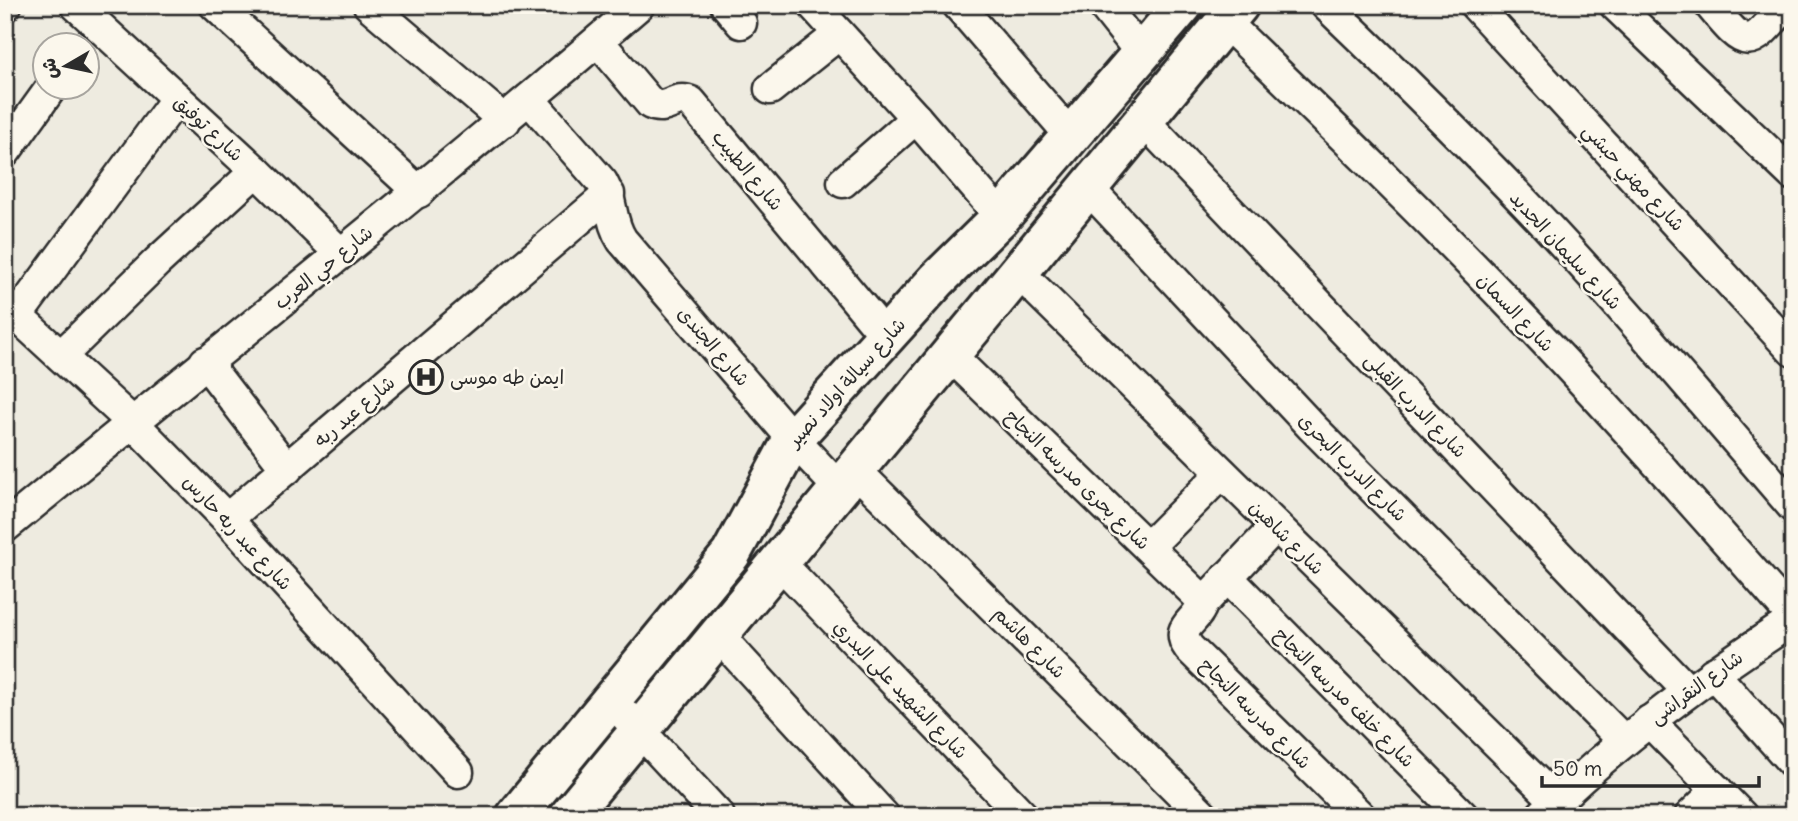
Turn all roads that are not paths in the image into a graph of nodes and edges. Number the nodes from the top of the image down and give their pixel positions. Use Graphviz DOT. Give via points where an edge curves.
graph roads {
  1 [pos="215,5"];
  2 [pos="369,5"];
  3 [pos="639,5"];
  4 [pos="813,5"];
  5 [pos="958,5"];
  6 [pos="1103,5"];
  7 [pos="1183,5"];
  8 [pos="1326,5"];
  9 [pos="1475,5"];
  10 [pos="1615,5"];
  11 [pos="1710,5"];
  12 [pos="1786,5"];
  13 [pos="1232,14"];
  14 [pos="85,25"];
  15 [pos="839,34"];
  16 [pos="598,41"];
  17 [pos="1141,53"];
  18 [pos="770,89"];
  19 [pos="177,98"];
  20 [pos="530,99"];
  21 [pos="41,102"];
  22 [pos="916,118"];
  23 [pos="1143,120"];
  24 [pos="505,121"];
  25 [pos="1072,136"];
  26 [pos="5,152"];
  27 [pos="1789,163"];
  28 [pos="256,171"];
  29 [pos="844,182"];
  30 [pos="1087,188"];
  31 [pos="419,192"];
  32 [pos="609,194"];
  33 [pos="1001,217"];
  34 [pos="340,253"];
  35 [pos="1019,273"];
  36 [pos="937,281"];
  37 [pos="11,311"];
  38 [pos="979,323"];
  39 [pos="886,336"];
  40 [pos="1793,351"];
  41 [pos="61,356"];
  42 [pos="951,356"];
  43 [pos="205,362"];
  44 [pos="132,422"];
  45 [pos="793,439"];
  46 [pos="287,469"];
  47 [pos="1223,473"];
  48 [pos="847,479"];
  49 [pos="1793,507"];
  50 [pos="227,519"];
  51 [pos="1276,526"];
  52 [pos="5,527"];
  53 [pos="1148,547"];
  54 [pos="779,562"];
  55 [pos="1227,577"];
  56 [pos="1202,604"];
  57 [pos="1791,622"];
  58 [pos="718,635"];
  59 [pos="1713,673"];
  60 [pos="1688,691"];
  61 [pos="611,700"];
  62 [pos="1650,721"];
  63 [pos="640,730"];
  64 [pos="1624,741"];
  65 [pos="1793,763"];
  66 [pos="458,772"];
  67 [pos="1717,790"];
  68 [pos="1548,808"];
  69 [pos="516,816"];
  70 [pos="569,816"];
  71 [pos="719,816"];
  72 [pos="884,816"];
  73 [pos="1023,816"];
  74 [pos="1204,816"];
  75 [pos="1360,816"];
  76 [pos="1463,816"];
  77 [pos="1690,816"];
  78 [pos="1742,816"];
  1 -- 31 [label="street"];
  2 -- 24 [label="street"];
  3 -- 16 [label="street, شارع حي العرب"];
  4 -- 15 [label="street"];
  5 -- 25 [label="street"];
  6 -- 17 [label="street"];
  7 -- 17 [label="main road, شارع سيالة اولاد نصير"];
  8 -- 49 [label="street, شارع سليمان الجديد" via="1544,223"];
  9 -- 40 [label="street, شارع مهني حبشي"];
  10 -- 27 [label="street"];
  11 -- 12 [label="street" via="1734,34 1749,40"];
  13 -- 23 [label="main road"];
  13 -- 57 [label="street, شارع السمان" via="1683,492"];
  14 -- 19 [label="street, شارع توفيق"];
  15 -- 18 [label="street"];
  15 -- 22 [label="street"];
  16 -- 20 [label="street, شارع حي العرب"];
  16 -- 39 [label="street, شارع الطبيب" via="651,104 667,107 677,99 691,102"];
  17 -- 25 [label="main road, شارع سيالة اولاد نصير"];
  19 -- 28 [label="street, شارع توفيق"];
  19 -- 37 [label="street"];
  20 -- 24 [label="street, شارع حي العرب"];
  20 -- 32 [label="street"];
  21 -- 26 [label="street"];
  22 -- 29 [label="street"];
  22 -- 33 [label="street"];
  23 -- 30 [label="main road"];
  23 -- 60 [label="street, شارع الدرب القبلى"];
  24 -- 31 [label="street, شارع حي العرب"];
  25 -- 33 [label="main road, شارع سيالة اولاد نصير"];
  28 -- 34 [label="street, شارع توفيق"];
  28 -- 41 [label="street"];
  30 -- 35 [label="main road"];
  30 -- 64 [label="street, شارع الدرب البحرى" via="1312,426"];
  31 -- 34 [label="street, شارع حي العرب"];
  32 -- 45 [label="street, شارع الجندى" via="613,222 622,240"];
  32 -- 46 [label="street, شارع عبد ربه"];
  33 -- 36 [label="main road, شارع سيالة اولاد نصير"];
  34 -- 43 [label="street, شارع حي العرب"];
  35 -- 38 [label="main road"];
  35 -- 47 [label="street, شارع شاهين"];
  36 -- 38 [label="main road"];
  36 -- 39 [label="main road, شارع سيالة اولاد نصير"];
  37 -- 41 [label="street, شارع عبد ربه حارس"];
  38 -- 42 [label="main road"];
  39 -- 45 [label="main road, شارع سيالة اولاد نصير"];
  41 -- 44 [label="street, شارع عبد ربه حارس"];
  42 -- 48 [label="main road"];
  42 -- 53 [label="street, شارع بحرى مدرسه النجاح"];
  43 -- 44 [label="street, شارع حي العرب"];
  43 -- 46 [label="street"];
  44 -- 50 [label="street, شارع عبد ربه حارس"];
  44 -- 52 [label="street, شارع حي العرب"];
  45 -- 48 [label="street, شارع الجندى"];
  45 -- 61 [label="main road, شارع سيالة اولاد نصير" via="731,554"];
  46 -- 50 [label="street, شارع عبد ربه"];
  47 -- 51 [label="street, شارع شاهين"];
  47 -- 53 [label="street"];
  48 -- 54 [label="main road"];
  48 -- 74 [label="street, شارع هاشم"];
  50 -- 66 [label="street, شارع عبد ربه حارس"];
  51 -- 55 [label="street, شارع مدرسه النجاح"];
  51 -- 68 [label="street, شارع شاهين"];
  53 -- 56 [label="street, شارع بحرى مدرسه النجاح"];
  54 -- 58 [label="main road"];
  54 -- 73 [label="street, شارع الشهيد على البدري"];
  55 -- 56 [label="street, شارع مدرسه النجاح"];
  55 -- 76 [label="street, شارع خلف مدرسه النجاح"];
  56 -- 75 [label="street, شارع مدرسه النجاح" via="1184,631 1185,643"];
  57 -- 59 [label="street, شارع النقراشى"];
  58 -- 63 [label="main road"];
  58 -- 72 [label="street"];
  59 -- 60 [label="street, شارع النقراشى"];
  59 -- 65 [label="street"];
  60 -- 62 [label="street, شارع النقراشى"];
  61 -- 63 [label="street"];
  61 -- 69 [label="main road, شارع سيالة اولاد نصير"];
  62 -- 64 [label="street, شارع النقراشى"];
  62 -- 67 [label="street"];
  63 -- 70 [label="main road"];
  63 -- 71 [label="street"];
  64 -- 68 [label="street, شارع النقراشى"];
  67 -- 77 [label="street"];
  67 -- 78 [label="street"];
}
